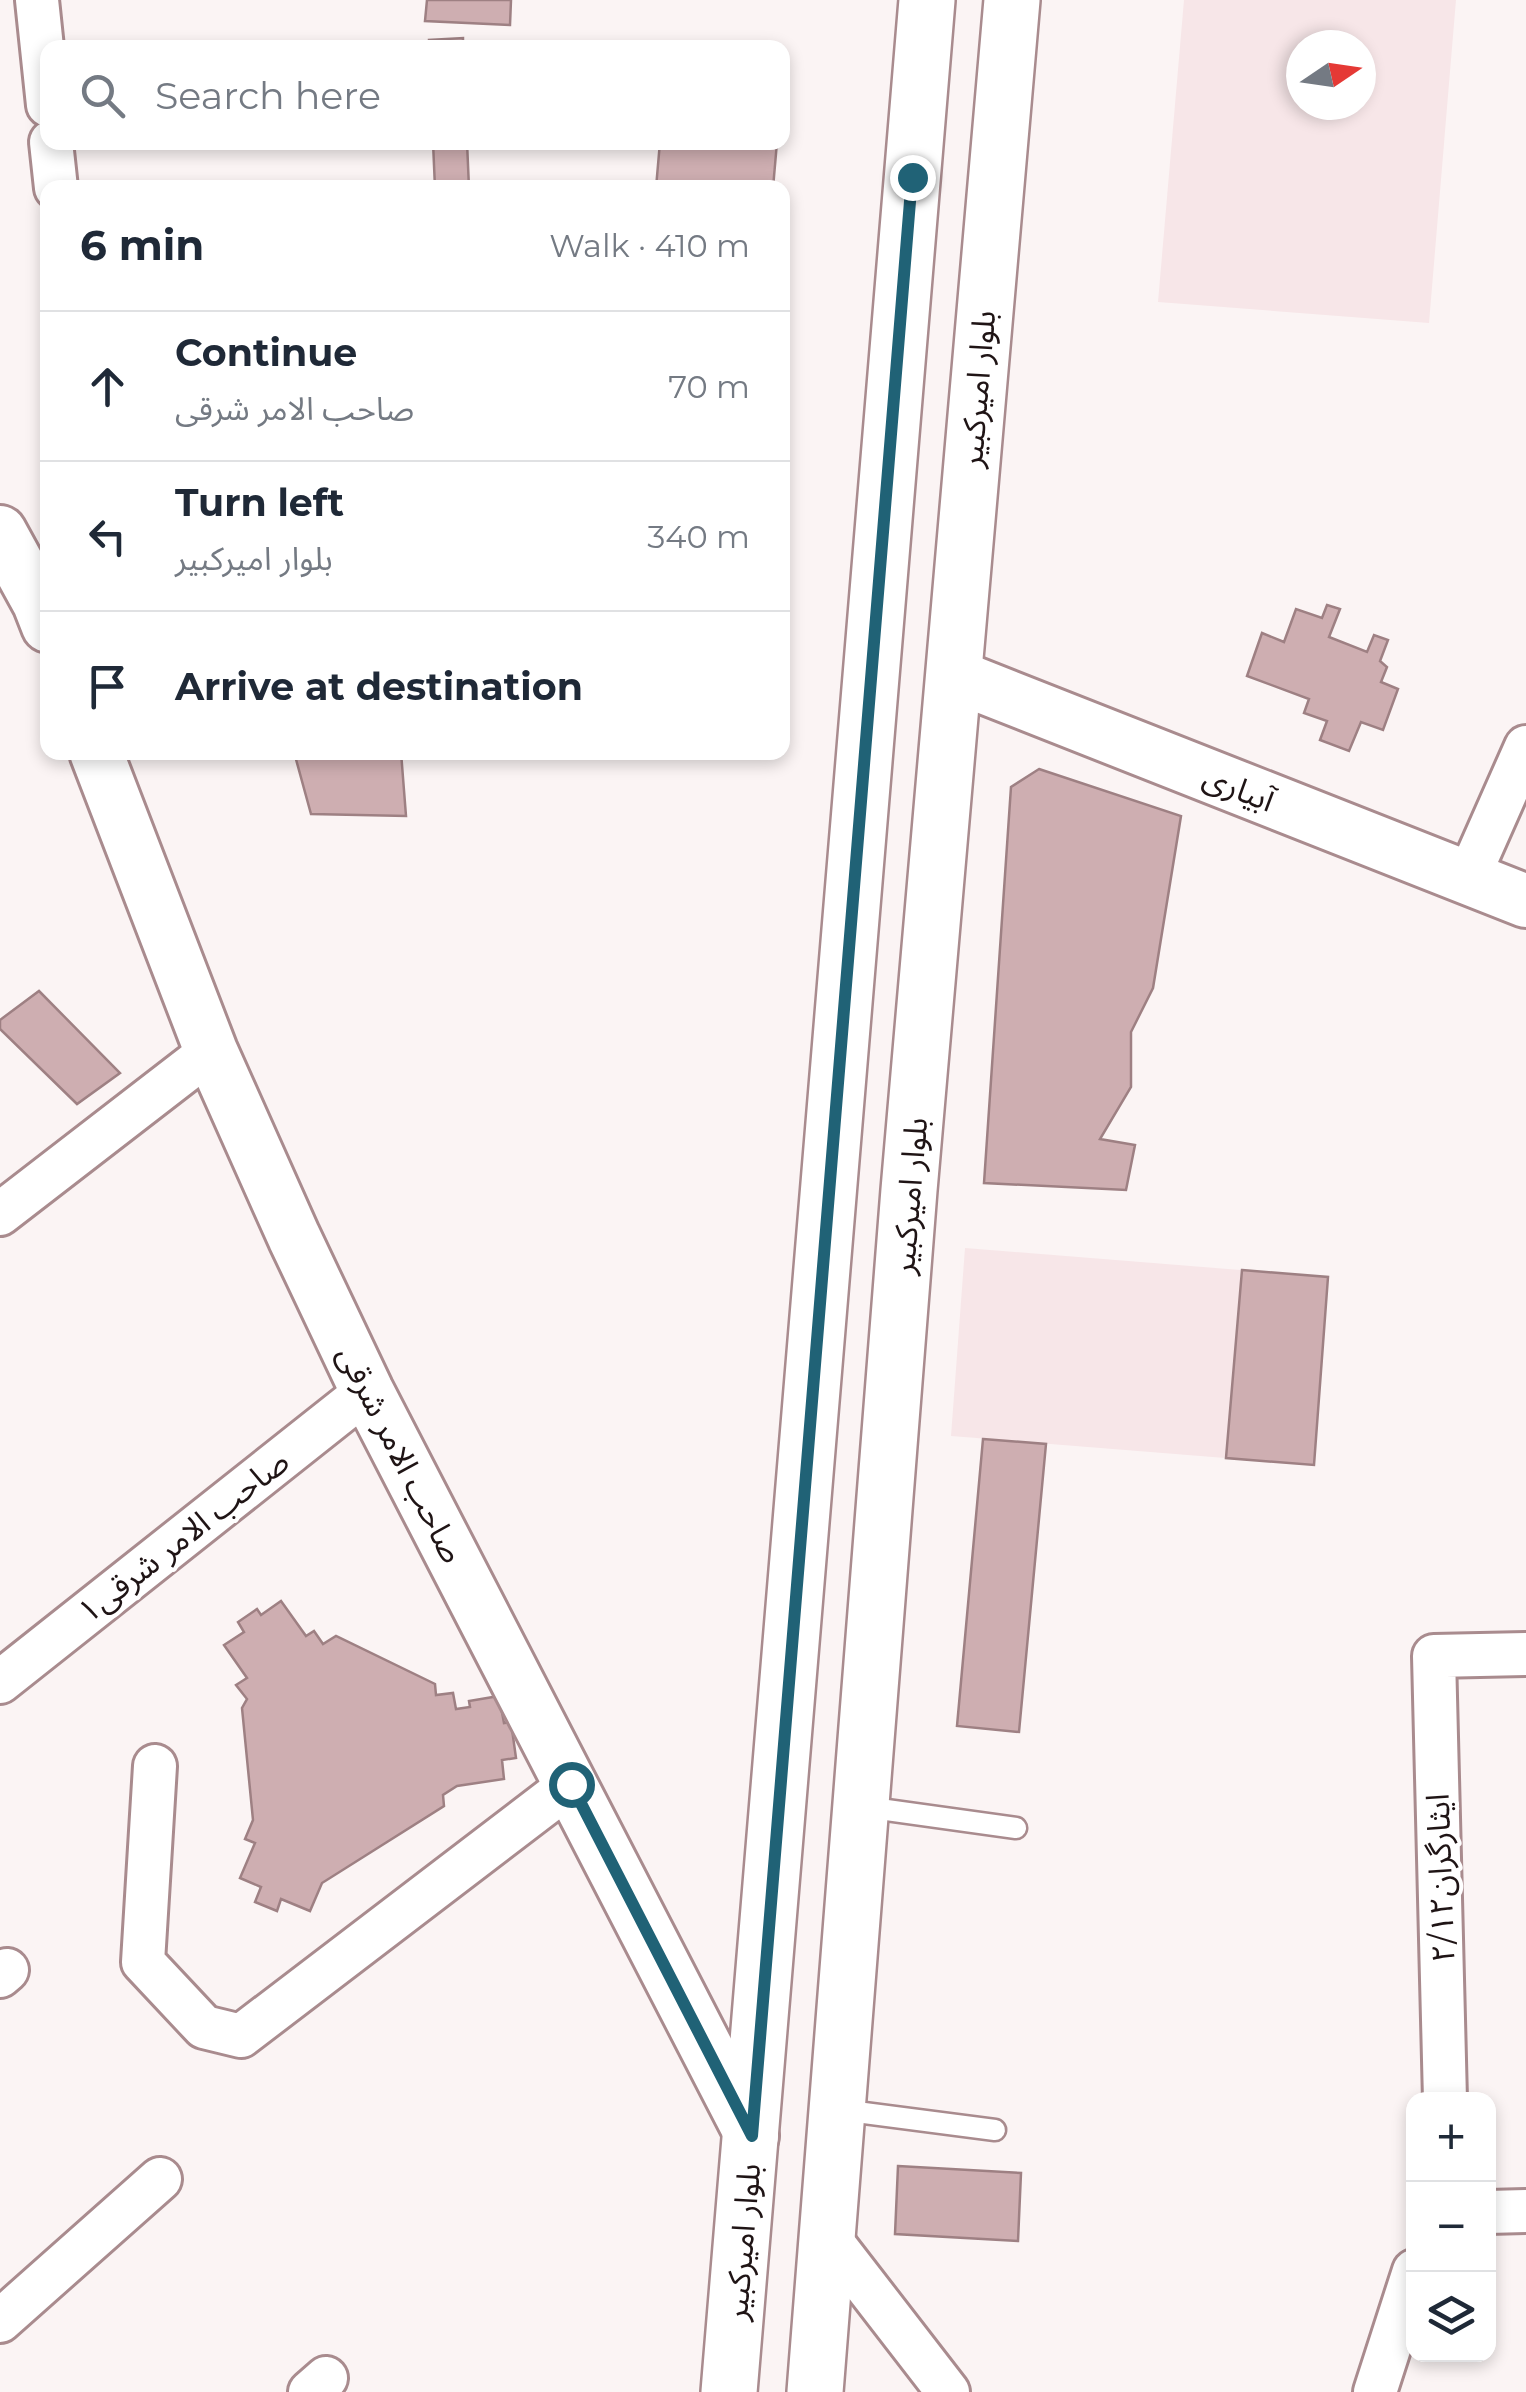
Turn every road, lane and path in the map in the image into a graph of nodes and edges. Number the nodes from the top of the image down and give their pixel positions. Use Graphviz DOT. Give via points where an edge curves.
graph roads {
  1 [pos="37,0"];
  2 [pos="927,0"];
  3 [pos="1015,12"];
  4 [pos="41,40"];
  5 [pos="53,150"];
  6 [pos="55,180"];
  7 [pos="0,532"];
  8 [pos="40,587"];
  9 [pos="952,675"];
  10 [pos="1526,747"];
  11 [pos="99,760"];
  12 [pos="1468,878"];
  13 [pos="1526,901"];
  14 [pos="211,1051"];
  15 [pos="830,1184"];
  16 [pos="909,1190"];
  17 [pos="0,1214"];
  18 [pos="367,1391"];
  19 [pos="1526,1654"];
  20 [pos="0,1682"];
  21 [pos="154,1766"];
  22 [pos="571,1784"];
  23 [pos="862,1807"];
  24 [pos="1016,1828"];
  25 [pos="1445,2092"];
  26 [pos="838,2110"];
  27 [pos="995,2130"];
  28 [pos="752,2136"];
  29 [pos="160,2179"];
  30 [pos="1526,2210"];
  31 [pos="1496,2212"];
  32 [pos="828,2238"];
  33 [pos="1414,2272"];
  34 [pos="0,2321"];
  35 [pos="729,2392"];
  36 [pos="814,2392"];
  37 [pos="948,2392"];
  38 [pos="1374,2392"];
  1 -- 4 [label="street"];
  2 -- 15 [label="main road, بلوار امیرکبیر"];
  3 -- 9 [label="main road, بلوار امیرکبیر"];
  5 -- 6 [label="street"];
  7 -- 8 [label="street"];
  9 -- 12 [label="street, آبیاری"];
  9 -- 16 [label="main road, بلوار امیرکبیر"];
  10 -- 12 [label="street"];
  11 -- 14 [label="street, صاحب الامر شرقی"];
  12 -- 13 [label="street, آبیاری"];
  14 -- 17 [label="street"];
  14 -- 18 [label="street, صاحب الامر شرقی"];
  15 -- 16 [label="main road"];
  15 -- 28 [label="main road, بلوار امیرکبیر"];
  16 -- 23 [label="main road, بلوار امیرکبیر"];
  18 -- 20 [label="street, صاحب الامر شرقی۱"];
  18 -- 22 [label="street, صاحب الامر شرقی"];
  19 -- 25 [label="street, ایثارگران۲/۱۲" via="1434,1656"];
  21 -- 22 [label="street" via="143,1962 204,2026 241,2036"];
  22 -- 28 [label="street, صاحب الامر شرقی"];
  23 -- 24 [label="lane"];
  23 -- 26 [label="main road, بلوار امیرکبیر"];
  26 -- 27 [label="lane"];
  26 -- 32 [label="main road, بلوار امیرکبیر"];
  28 -- 35 [label="main road, بلوار امیرکبیر"];
  29 -- 34 [label="street"];
  30 -- 31 [label="street"];
  32 -- 36 [label="main road, بلوار امیرکبیر"];
  32 -- 37 [label="street"];
  33 -- 38 [label="street"];
}
